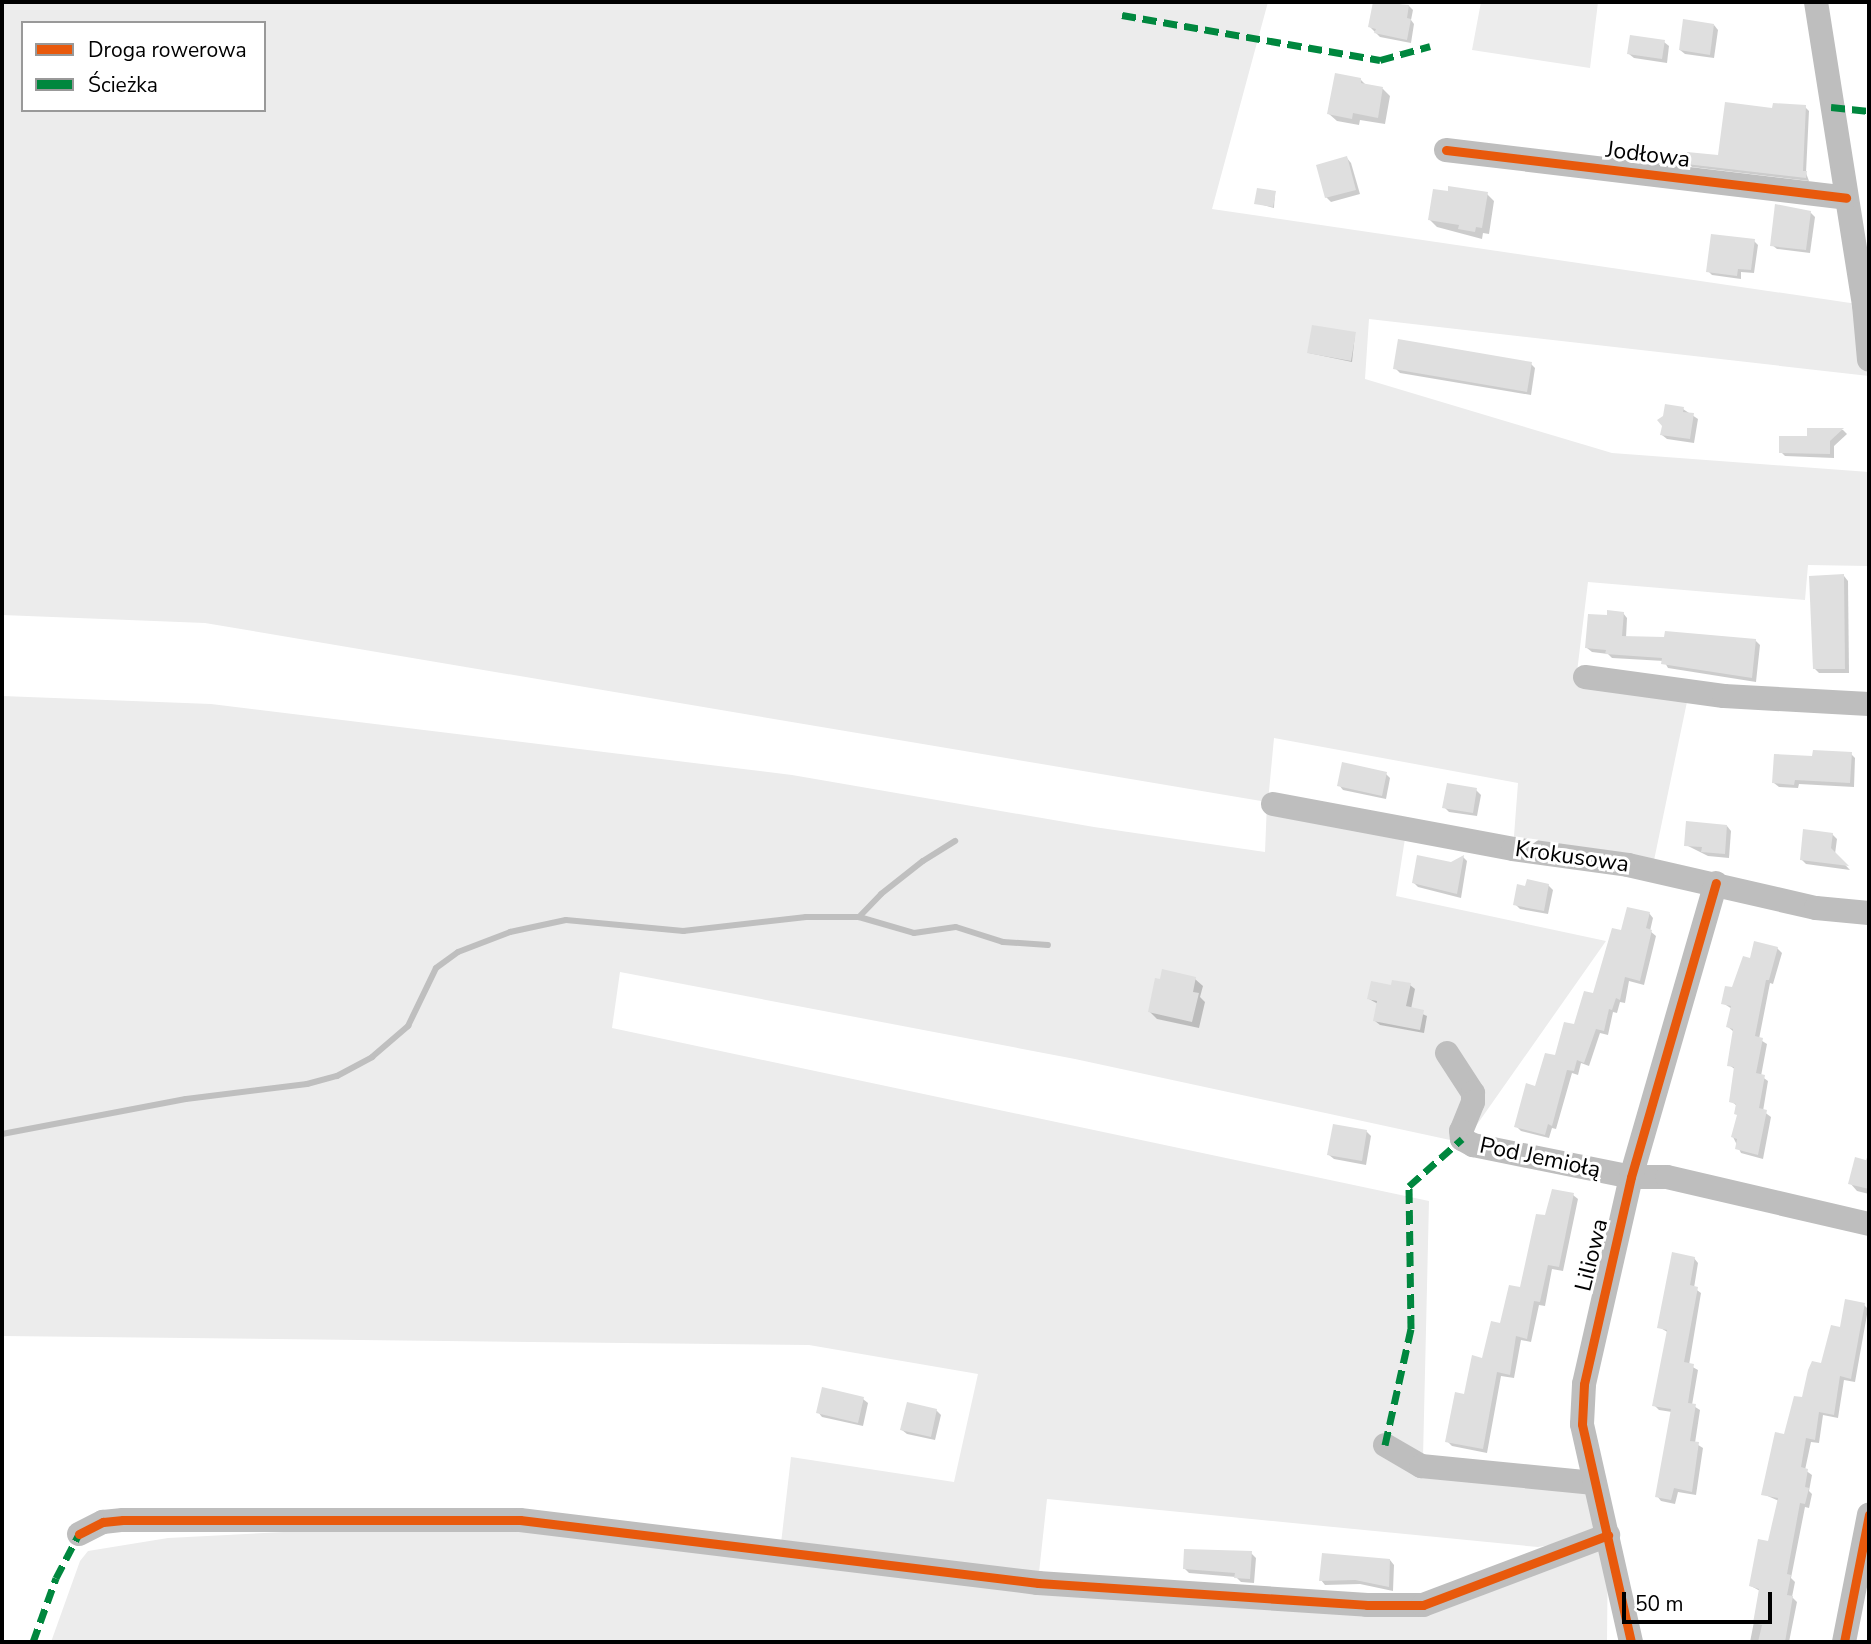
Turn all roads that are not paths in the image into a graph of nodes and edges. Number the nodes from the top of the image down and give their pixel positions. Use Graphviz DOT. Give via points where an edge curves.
graph roads {
  1 [pos="1816,2"];
  2 [pos="1446,150"];
  3 [pos="1846,198"];
  4 [pos="1869,360"];
  5 [pos="1585,677"];
  6 [pos="1869,704"];
  7 [pos="1273,804"];
  8 [pos="1716,883"];
  9 [pos="1869,914"];
  10 [pos="1447,1053"];
  11 [pos="1631,1177"];
  12 [pos="1869,1224"];
  13 [pos="1385,1445"];
  14 [pos="1594,1483"];
  15 [pos="1869,1514"];
  16 [pos="79,1534"];
  17 [pos="1608,1535"];
  18 [pos="1631,1642"];
  19 [pos="1844,1642"];
  1 -- 3 [label="street"];
  2 -- 3 [label="street, Jodłowa"];
  3 -- 4 [label="street"];
  5 -- 6 [label="street" via="1713,695"];
  7 -- 8 [label="street, Krokusowa"];
  8 -- 9 [label="street, Krokusowa" via="1816,908"];
  8 -- 11 [label="street, Liliowa"];
  10 -- 11 [label="street, Pod Jemiołą" via="1473,1093 1462,1139"];
  11 -- 12 [label="street" via="1667,1177"];
  11 -- 14 [label="street, Liliowa" via="1584,1384 1582,1424"];
  13 -- 14 [label="street" via="1421,1466"];
  14 -- 17 [label="street, Liliowa"];
  15 -- 19 [label="street"];
  16 -- 17 [label="street" via="103,1522 123,1520 520,1520 1038,1583 1401,1605 1437,1602"];
  17 -- 18 [label="street, Liliowa"];
}
